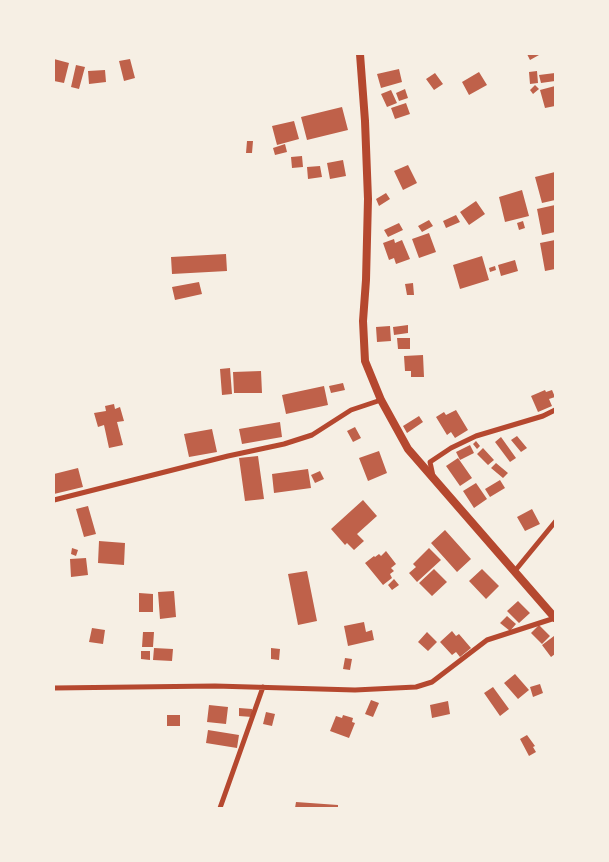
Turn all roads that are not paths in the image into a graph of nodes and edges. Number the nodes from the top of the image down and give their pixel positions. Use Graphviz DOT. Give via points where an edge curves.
graph roads {
  1 [pos="360,54"];
  2 [pos="381,400"];
  3 [pos="555,410"];
  4 [pos="434,481"];
  5 [pos="54,500"];
  6 [pos="555,522"];
  7 [pos="514,572"];
  8 [pos="555,618"];
  9 [pos="263,687"];
  10 [pos="54,688"];
  11 [pos="220,808"];
  1 -- 2 [label="street" via="368,199 363,321 365,360"];
  2 -- 4 [label="street" via="408,449"];
  2 -- 5 [label="street" via="351,410 312,434 284,444"];
  3 -- 4 [label="street" via="476,436 451,448 430,462"];
  4 -- 7 [label="street"];
  6 -- 7 [label="street"];
  7 -- 8 [label="street"];
  8 -- 9 [label="street" via="487,640 432,682 416,687 355,690"];
  9 -- 10 [label="street"];
  9 -- 11 [label="street"];
}
